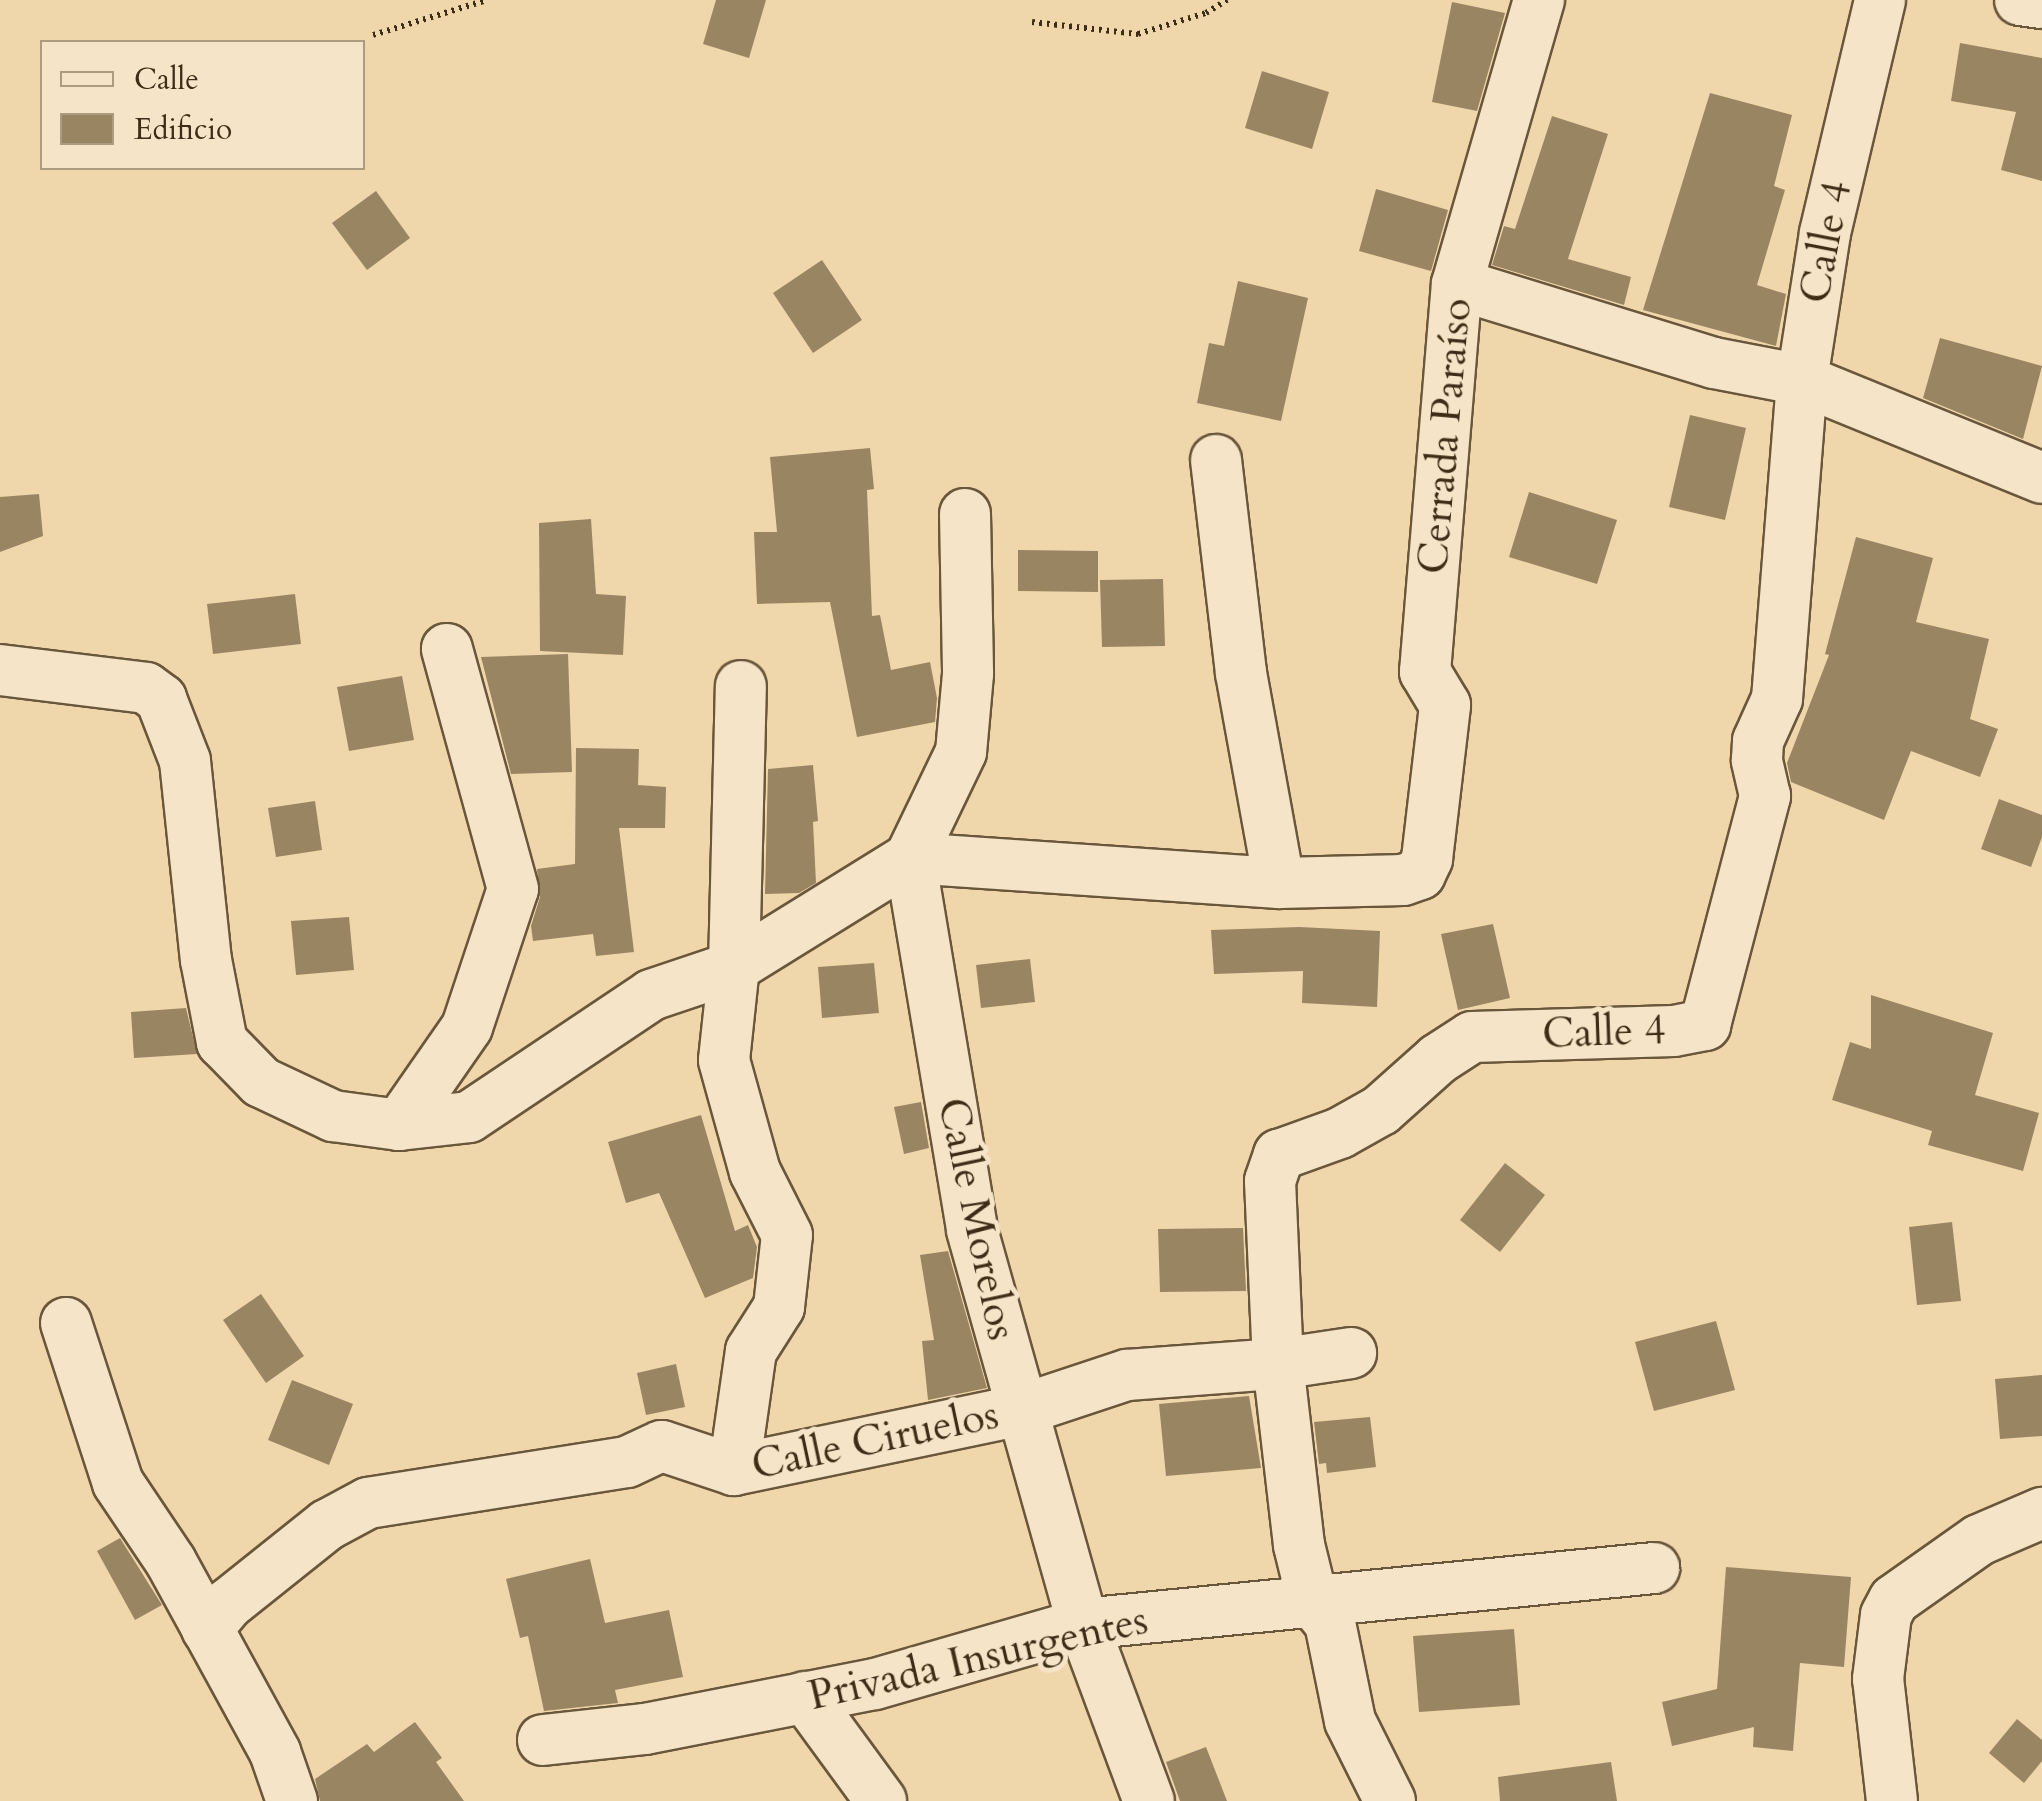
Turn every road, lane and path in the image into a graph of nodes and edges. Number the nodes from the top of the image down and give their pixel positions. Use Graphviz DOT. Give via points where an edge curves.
graph roads {
  1 [pos="487,0"];
  2 [pos="1227,0"];
  3 [pos="1539,0"];
  4 [pos="1880,0"];
  5 [pos="2020,0"];
  6 [pos="2042,3"];
  7 [pos="467,4"];
  8 [pos="1032,22"];
  9 [pos="373,35"];
  10 [pos="1457,284"];
  11 [pos="1802,380"];
  12 [pos="1216,460"];
  13 [pos="2042,478"];
  14 [pos="965,514"];
  15 [pos="446,649"];
  16 [pos="0,670"];
  17 [pos="741,686"];
  18 [pos="910,858"];
  19 [pos="1278,883"];
  20 [pos="734,967"];
  21 [pos="399,1124"];
  22 [pos="66,1322"];
  23 [pos="1352,1353"];
  24 [pos="1278,1364"];
  25 [pos="1021,1410"];
  26 [pos="734,1470"];
  27 [pos="2042,1512"];
  28 [pos="1654,1568"];
  29 [pos="1313,1602"];
  30 [pos="1084,1624"];
  31 [pos="207,1629"];
  32 [pos="806,1697"];
  33 [pos="543,1740"];
  34 [pos="292,1801"];
  35 [pos="881,1801"];
  36 [pos="1149,1801"];
  37 [pos="1390,1801"];
  38 [pos="1892,1801"];
  1 -- 7 [label="path"];
  2 -- 8 [label="path" via="1138,34"];
  3 -- 10 [label="street, Cerrada Paraíso"];
  4 -- 11 [label="street, Calle 4" via="1825,233"];
  5 -- 6 [label="street"];
  7 -- 9 [label="path"];
  10 -- 11 [label="street" via="1714,364"];
  10 -- 19 [label="street, Cerrada Paraíso" via="1425,672 1445,705 1428,860 1420,874 1403,880"];
  11 -- 13 [label="street"];
  11 -- 24 [label="street, Calle 4" via="1777,700 1758,741 1765,796 1704,1025 1472,1037 1381,1110 1279,1156 1270,1181"];
  12 -- 19 [label="street" via="1241,673"];
  14 -- 18 [label="street" via="968,674 961,752"];
  15 -- 21 [label="street" via="513,889 468,1027"];
  16 -- 21 [label="street" via="146,688 161,699 185,761 206,960 222,1042 261,1082 334,1116"];
  17 -- 20 [label="street"];
  18 -- 19 [label="street"];
  18 -- 20 [label="street"];
  18 -- 25 [label="street, Calle Morelos" via="972,1230"];
  20 -- 21 [label="street" via="650,995 469,1117"];
  20 -- 26 [label="street" via="724,1060 756,1172 787,1235 779,1307 751,1351"];
  22 -- 31 [label="street" via="118,1483"];
  23 -- 24 [label="street, Calle Ciruelos"];
  24 -- 25 [label="street, Calle Ciruelos" via="1127,1374"];
  24 -- 29 [label="street, Calle 4" via="1298,1545"];
  25 -- 26 [label="street, Calle Ciruelos"];
  25 -- 30 [label="street, Calle Morelos"];
  26 -- 31 [label="street, Calle Ciruelos" via="662,1446 626,1462 368,1503 327,1525 228,1604"];
  27 -- 38 [label="street" via="1978,1540 1894,1600 1886,1615 1878,1679"];
  28 -- 29 [label="street, Privada Insurgentes"];
  29 -- 30 [label="street, Privada Insurgentes"];
  29 -- 37 [label="street, Calle 4" via="1330,1623 1350,1720"];
  30 -- 32 [label="street, Privada Insurgentes"];
  30 -- 36 [label="street, Calle Morelos"];
  31 -- 34 [label="street" via="275,1752"];
  32 -- 33 [label="street, Privada Insurgentes" via="645,1729"];
  32 -- 35 [label="street"];
}
